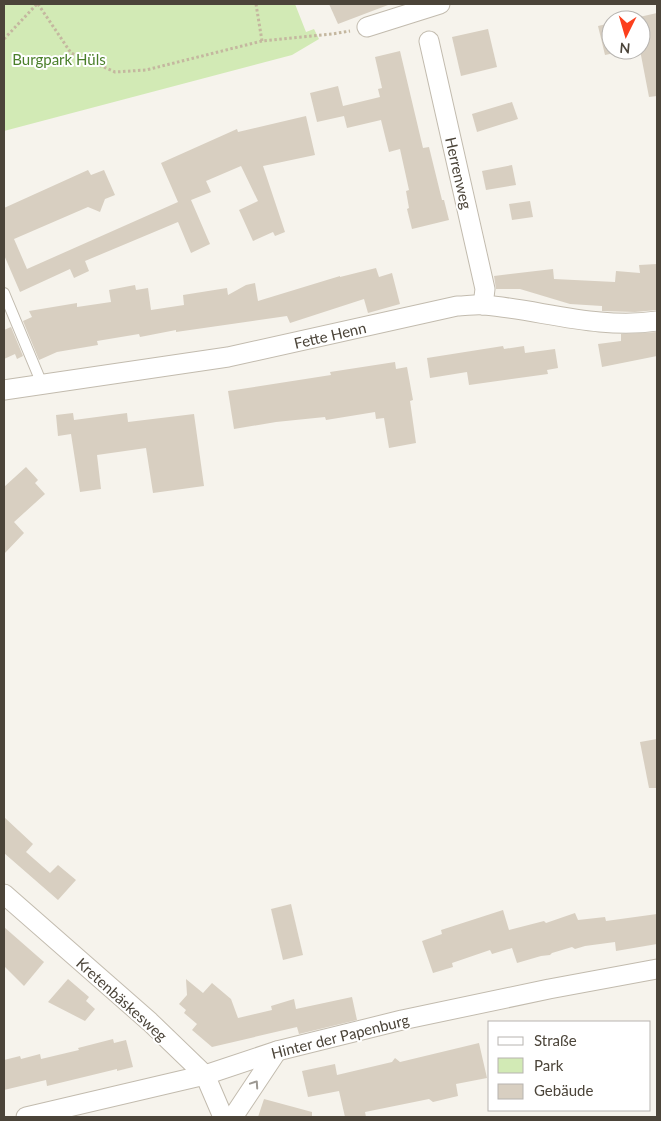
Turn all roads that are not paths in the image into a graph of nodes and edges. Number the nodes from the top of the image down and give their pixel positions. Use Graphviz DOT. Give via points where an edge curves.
graph roads {
  1 [pos="440,4"];
  2 [pos="367,27"];
  3 [pos="429,41"];
  4 [pos="5,290"];
  5 [pos="483,305"];
  6 [pos="657,321"];
  7 [pos="42,384"];
  8 [pos="4,390"];
  9 [pos="4,894"];
  10 [pos="657,969"];
  11 [pos="277,1051"];
  12 [pos="205,1075"];
  13 [pos="49,1115"];
  14 [pos="26,1117"];
  15 [pos="223,1117"];
  16 [pos="233,1117"];
  1 -- 2 [label="street"];
  3 -- 5 [label="street, Herrenweg" via="485,289"];
  4 -- 7 [label="lane"];
  5 -- 6 [label="street, Fette Henn" via="600,321 638,324"];
  5 -- 7 [label="street, Fette Henn" via="457,306 228,357"];
  7 -- 8 [label="street, Fette Henn"];
  9 -- 12 [label="street, Kretenbäskesweg" via="150,1022"];
  10 -- 11 [label="street, Hinter der Papenburg" via="411,1018"];
  11 -- 12 [label="street, Hinter der Papenburg"];
  16 -- 11 [label="street, one-way"];
  12 -- 13 [label="street, Hinter der Papenburg"];
  12 -- 15 [label="street, Kretenbäskesweg"];
  13 -- 14 [label="street, Hinter der Papenburg"];
}
